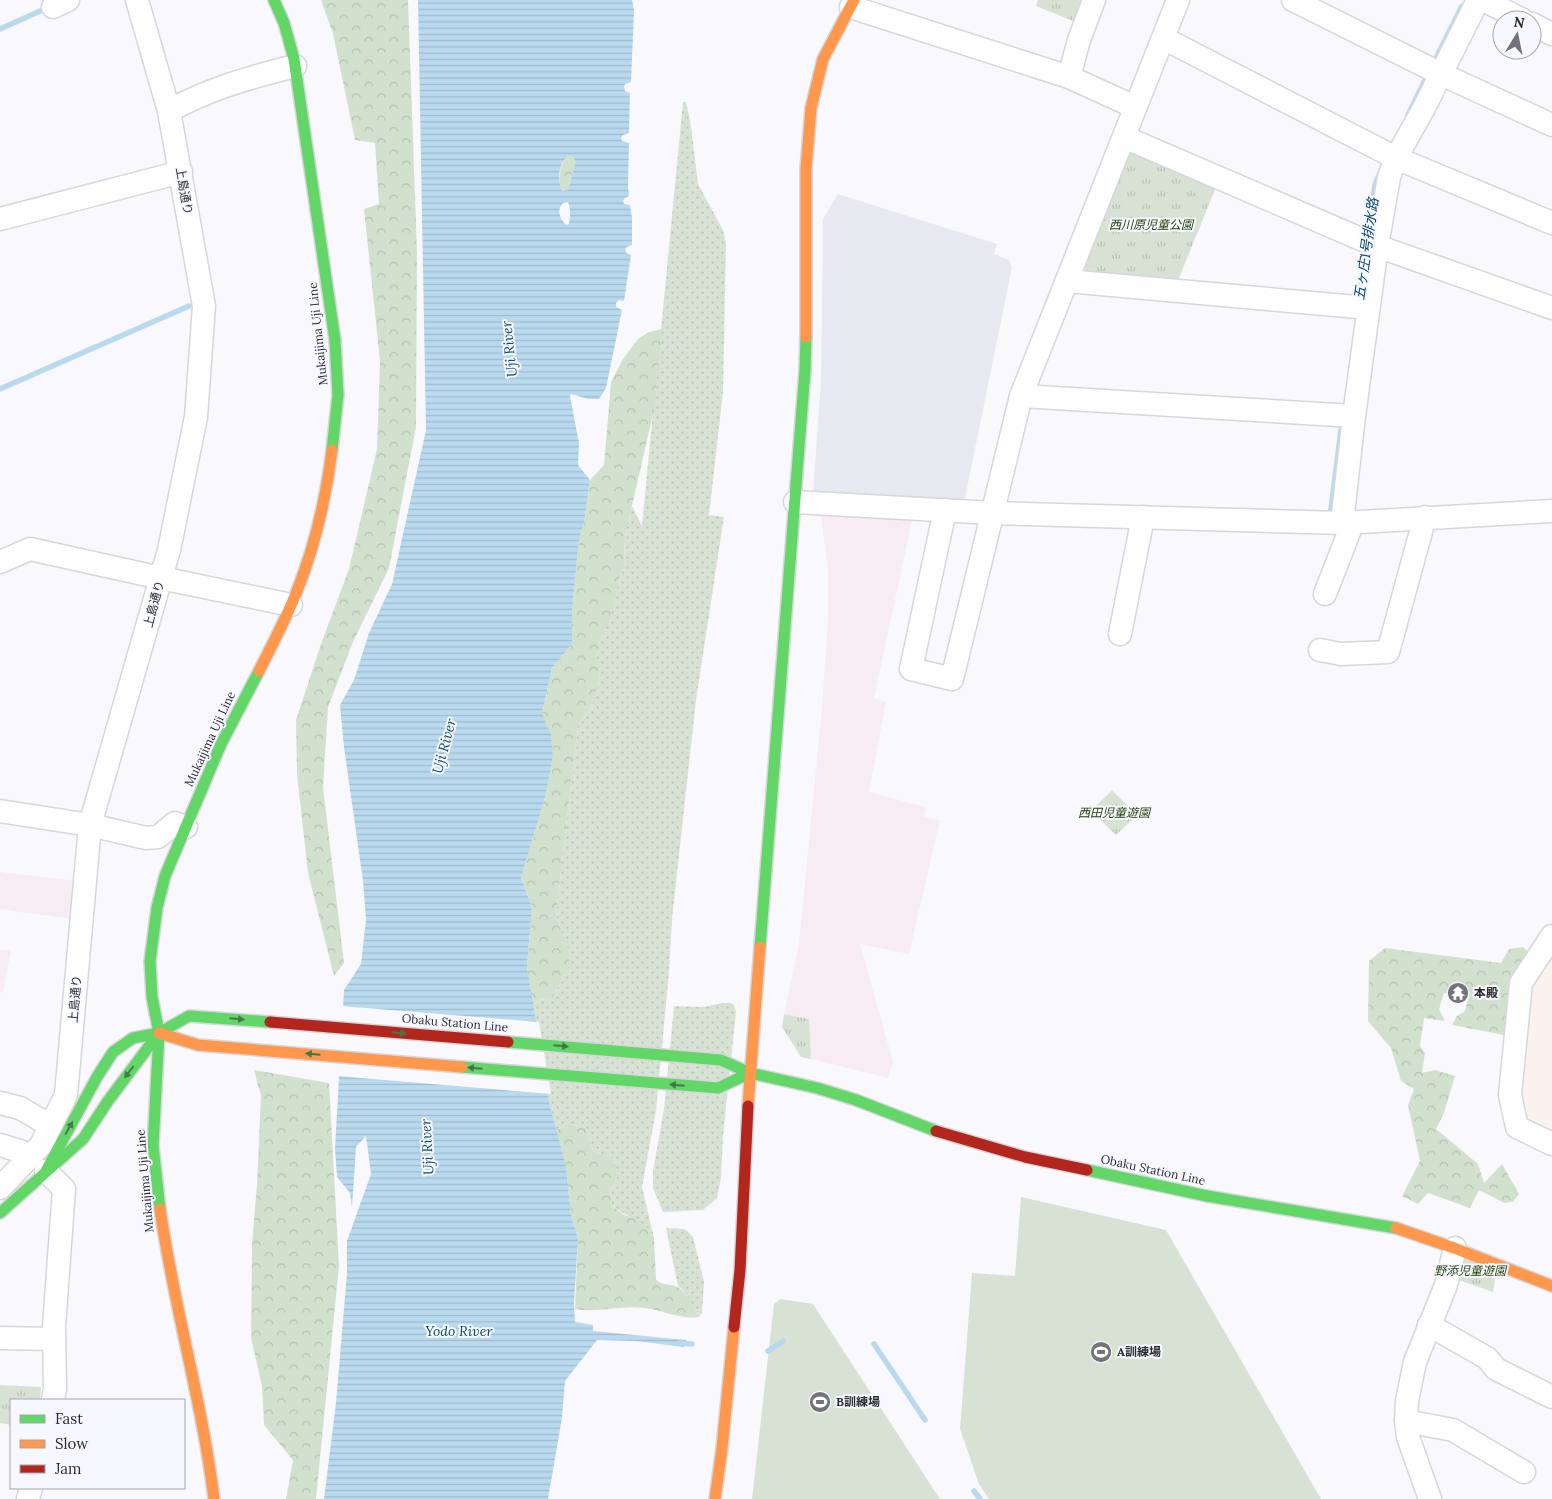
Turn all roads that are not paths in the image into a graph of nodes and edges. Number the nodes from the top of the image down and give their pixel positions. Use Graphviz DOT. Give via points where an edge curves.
graph roads {
  1 [pos="137,0"];
  2 [pos="274,0"];
  3 [pos="1094,0"];
  4 [pos="1178,0"];
  5 [pos="1293,0"];
  6 [pos="1478,0"];
  7 [pos="1482,0"];
  8 [pos="852,4"];
  9 [pos="1502,10"];
  10 [pos="1163,38"];
  11 [pos="295,66"];
  12 [pos="1433,70"];
  13 [pos="1069,77"];
  14 [pos="1136,108"];
  15 [pos="169,111"];
  16 [pos="1552,125"];
  17 [pos="1124,137"];
  18 [pos="1390,155"];
  19 [pos="181,172"];
  20 [pos="0,219"];
  21 [pos="1552,223"];
  22 [pos="1370,243"];
  23 [pos="1067,281"];
  24 [pos="1361,307"];
  25 [pos="1552,308"];
  26 [pos="1021,396"];
  27 [pos="1346,415"];
  28 [pos="795,502"];
  29 [pos="945,510"];
  30 [pos="1552,511"];
  31 [pos="994,513"];
  32 [pos="1143,517"];
  33 [pos="1425,517"];
  34 [pos="1347,522"];
  35 [pos="0,562"];
  36 [pos="161,578"];
  37 [pos="1325,594"];
  38 [pos="291,605"];
  39 [pos="1120,634"];
  40 [pos="1320,650"];
  41 [pos="0,812"];
  42 [pos="90,825"];
  43 [pos="186,827"];
  44 [pos="1552,936"];
  45 [pos="158,1033"];
  46 [pos="750,1073"];
  47 [pos="128,1093"];
  48 [pos="113,1094"];
  49 [pos="143,1098"];
  50 [pos="0,1103"];
  51 [pos="154,1107"];
  52 [pos="51,1126"];
  53 [pos="1552,1144"];
  54 [pos="0,1145"];
  55 [pos="28,1159"];
  56 [pos="46,1171"];
  57 [pos="0,1188"];
  58 [pos="0,1213"];
  59 [pos="1455,1248"];
  60 [pos="1552,1286"];
  61 [pos="1429,1325"];
  62 [pos="0,1338"];
  63 [pos="47,1339"];
  64 [pos="1552,1398"];
  65 [pos="53,1399"];
  66 [pos="1406,1421"];
  67 [pos="1524,1472"];
  68 [pos="214,1499"];
  69 [pos="715,1499"];
  70 [pos="1430,1499"];
  1 -- 15 [label="street, 上島通り"];
  2 -- 11 [label="main road, Mukaijima Uji Line" via="284,23"];
  3 -- 13 [label="street"];
  4 -- 10 [label="street"];
  5 -- 12 [label="street"];
  6 -- 12 [label="street"];
  7 -- 9 [label="street"];
  8 -- 13 [label="street"];
  8 -- 28 [label="main road" via="820,67 806,149 805,370"];
  10 -- 14 [label="street"];
  10 -- 18 [label="street"];
  11 -- 15 [label="street" via="225,86"];
  11 -- 38 [label="main road, Mukaijima Uji Line" via="329,294 338,395 322,508 310,555"];
  12 -- 16 [label="street"];
  12 -- 18 [label="street"];
  13 -- 14 [label="street"];
  14 -- 17 [label="street"];
  15 -- 19 [label="street, 上島通り"];
  17 -- 22 [label="street"];
  17 -- 23 [label="street"];
  18 -- 21 [label="street"];
  18 -- 22 [label="street" via="1389,178"];
  19 -- 20 [label="street"];
  19 -- 36 [label="street, 上島通り" via="204,306 196,417"];
  22 -- 24 [label="street"];
  22 -- 25 [label="street"];
  23 -- 24 [label="street"];
  23 -- 26 [label="street"];
  24 -- 27 [label="street"];
  26 -- 27 [label="street"];
  26 -- 31 [label="street"];
  27 -- 34 [label="street"];
  28 -- 29 [label="street"];
  28 -- 46 [label="main road"];
  29 -- 31 [label="street"];
  29 -- 31 [label="street" via="911,669 952,679"];
  30 -- 33 [label="street"];
  31 -- 32 [label="street"];
  32 -- 34 [label="street"];
  32 -- 39 [label="street"];
  33 -- 34 [label="street"];
  33 -- 40 [label="street" via="1388,652 1341,654"];
  34 -- 37 [label="street"];
  35 -- 36 [label="street" via="30,549"];
  36 -- 38 [label="street"];
  36 -- 42 [label="street, 上島通り"];
  38 -- 43 [label="main road, Mukaijima Uji Line" via="221,744"];
  41 -- 42 [label="street"];
  42 -- 43 [label="street" via="146,838 158,837 176,824"];
  42 -- 52 [label="street, 上島通り" via="66,1095"];
  43 -- 45 [label="main road, Mukaijima Uji Line" via="165,876 157,908 150,961"];
  44 -- 53 [label="street" via="1521,983 1510,1095 1517,1126"];
  46 -- 45 [label="main road, one-way" via="718,1088 208,1046 186,1043"];
  45 -- 46 [label="main road, Obaku Station Line, one-way" via="189,1016 706,1058 727,1062"];
  45 -- 48 [label="main road, Obaku Station Line, one-way"];
  45 -- 51 [label="main road, Mukaijima Uji Line"];
  56 -- 45 [label="main road, Obaku Station Line, one-way" via="113,1052 133,1038"];
  46 -- 59 [label="main road, Obaku Station Line" via="817,1088 949,1136 1025,1157 1207,1196 1385,1225"];
  46 -- 69 [label="main road" via="740,1270"];
  47 -- 48 [label="main road"];
  48 -- 56 [label="main road, Obaku Station Line" via="83,1139"];
  49 -- 51 [label="main road"];
  50 -- 52 [label="street" via="20,1108"];
  51 -- 68 [label="main road, Mukaijima Uji Line" via="154,1146 166,1252 209,1457"];
  52 -- 55 [label="street, 上島通り" via="41,1146"];
  54 -- 55 [label="street" via="20,1151"];
  55 -- 57 [label="street, 上島通り"];
  56 -- 58 [label="main road, Obaku Station Line"];
  56 -- 63 [label="street" via="64,1189"];
  59 -- 60 [label="main road, Obaku Station Line"];
  59 -- 61 [label="street" via="1446,1285"];
  61 -- 64 [label="street" via="1487,1358 1496,1369"];
  61 -- 66 [label="street" via="1415,1362"];
  62 -- 63 [label="street"];
  63 -- 65 [label="street" via="55,1389"];
  66 -- 67 [label="street" via="1453,1430"];
  66 -- 70 [label="street" via="1408,1437"];
}
